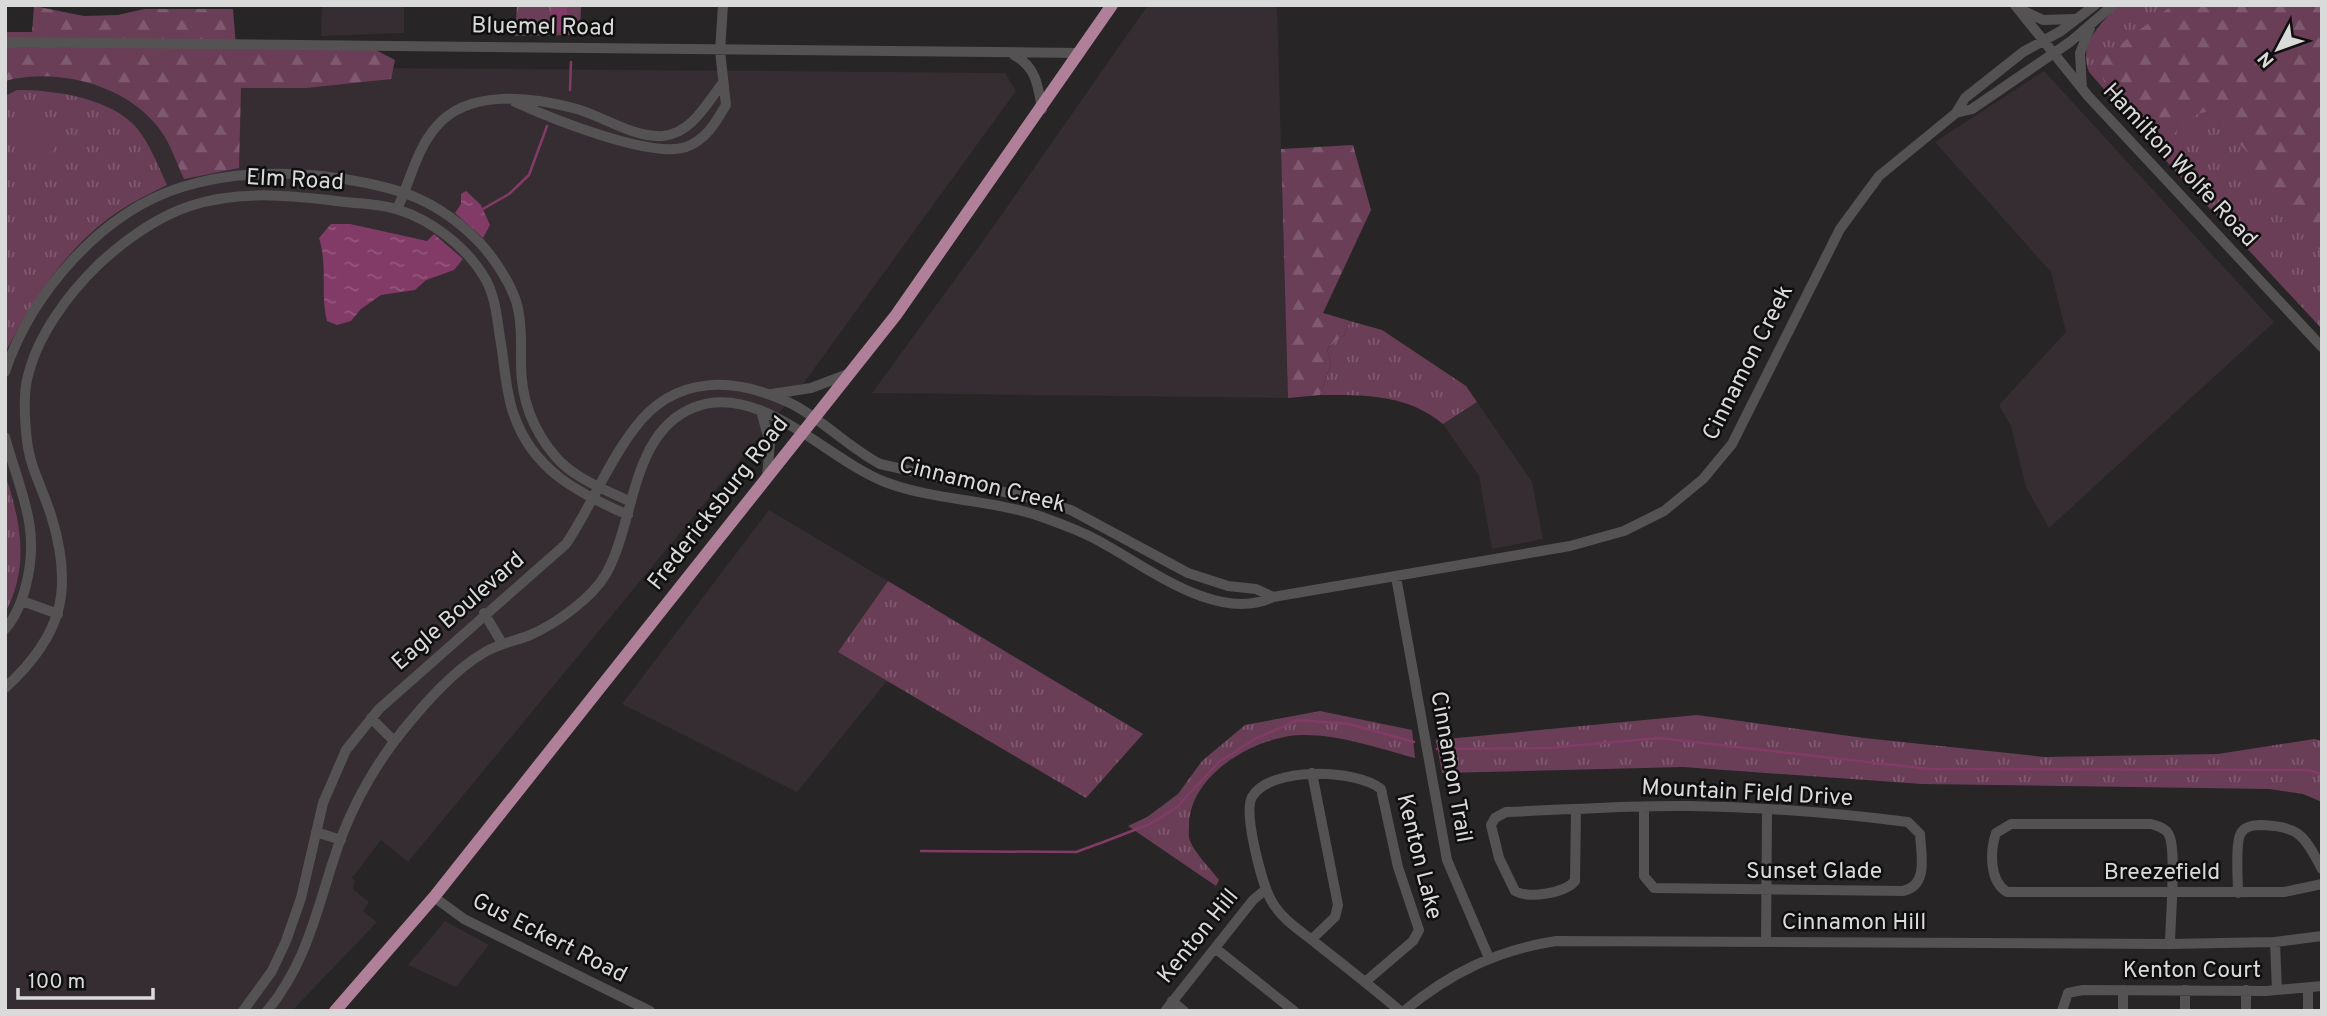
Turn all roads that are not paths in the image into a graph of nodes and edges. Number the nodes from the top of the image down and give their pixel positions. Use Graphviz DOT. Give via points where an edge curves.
graph roads {
  1 [pos="723,5"];
  2 [pos="1112,5"];
  3 [pos="2095,5"];
  4 [pos="2113,5"];
  5 [pos="2016,6"];
  6 [pos="2078,18"];
  7 [pos="2091,25"];
  8 [pos="2043,41"];
  9 [pos="5,42"];
  10 [pos="720,51"];
  11 [pos="2052,52"];
  12 [pos="1010,54"];
  13 [pos="1080,54"];
  14 [pos="722,84"];
  15 [pos="2082,88"];
  16 [pos="510,100"];
  17 [pos="1042,109"];
  18 [pos="1956,113"];
  19 [pos="406,191"];
  20 [pos="397,209"];
  21 [pos="2322,347"];
  22 [pos="5,372"];
  23 [pos="849,373"];
  24 [pos="768,394"];
  25 [pos="761,411"];
  26 [pos="813,419"];
  27 [pos="803,432"];
  28 [pos="5,437"];
  29 [pos="923,475"];
  30 [pos="766,477"];
  31 [pos="601,487"];
  32 [pos="920,491"];
  33 [pos="594,500"];
  34 [pos="631,502"];
  35 [pos="628,515"];
  36 [pos="1396,577"];
  37 [pos="1228,586"];
  38 [pos="1273,597"];
  39 [pos="22,601"];
  40 [pos="1224,601"];
  41 [pos="484,613"];
  42 [pos="58,614"];
  43 [pos="5,629"];
  44 [pos="502,643"];
  45 [pos="5,688"];
  46 [pos="371,718"];
  47 [pos="394,741"];
  48 [pos="1312,774"];
  49 [pos="1644,807"];
  50 [pos="1576,810"];
  51 [pos="1768,811"];
  52 [pos="1915,826"];
  53 [pos="316,832"];
  54 [pos="341,840"];
  55 [pos="2322,869"];
  56 [pos="2322,884"];
  57 [pos="1265,890"];
  58 [pos="1768,891"];
  59 [pos="2171,893"];
  60 [pos="2238,893"];
  61 [pos="434,897"];
  62 [pos="2322,936"];
  63 [pos="1312,939"];
  64 [pos="1766,942"];
  65 [pos="2275,942"];
  66 [pos="2170,944"];
  67 [pos="1215,948"];
  68 [pos="1489,958"];
  69 [pos="1365,982"];
  70 [pos="2322,986"];
  71 [pos="2308,989"];
  72 [pos="2123,990"];
  73 [pos="2185,990"];
  74 [pos="2246,990"];
  75 [pos="2277,990"];
  76 [pos="1172,1001"];
  77 [pos="243,1011"];
  78 [pos="267,1011"];
  79 [pos="335,1011"];
  80 [pos="650,1011"];
  81 [pos="1165,1011"];
  82 [pos="1184,1011"];
  83 [pos="1294,1011"];
  84 [pos="1402,1011"];
  85 [pos="2062,1011"];
  86 [pos="2123,1011"];
  87 [pos="2185,1011"];
  88 [pos="2246,1011"];
  89 [pos="2308,1011"];
  1 -- 10 [label="street"];
  2 -- 13 [label="main road, Fredericksburg Road"];
  3 -- 6 [label="street, Cinnamon Creek"];
  4 -- 7 [label="street, Cinnamon Creek"];
  5 -- 6 [label="street" via="2043,20"];
  5 -- 8 [label="street, Hamilton Wolfe Road"];
  6 -- 8 [label="street, Cinnamon Creek"];
  7 -- 11 [label="street, Cinnamon Creek"];
  7 -- 15 [label="street" via="2080,53"];
  8 -- 11 [label="street, Hamilton Wolfe Road"];
  8 -- 18 [label="street, Cinnamon Creek" via="1965,98"];
  9 -- 10 [label="street, Bluemel Road"];
  10 -- 12 [label="street, Bluemel Road"];
  10 -- 14 [label="street"];
  11 -- 15 [label="street, Hamilton Wolfe Road"];
  11 -- 18 [label="street, Cinnamon Creek" via="1972,108"];
  12 -- 13 [label="street, Bluemel Road"];
  12 -- 17 [label="street" via="1030,66 1036,76"];
  13 -- 17 [label="main road, Fredericksburg Road"];
  14 -- 16 [label="street" via="701,115 664,136 637,132 577,109"];
  14 -- 16 [label="street" via="726,105 716,121 703,138 672,150 643,147"];
  15 -- 21 [label="street, Hamilton Wolfe Road"];
  16 -- 19 [label="street" via="472,103 438,124 426,139"];
  17 -- 23 [label="main road, Fredericksburg Road" via="896,315"];
  18 -- 36 [label="street, Cinnamon Creek" via="1896,160 1852,209 1746,421 1720,460 1685,495 1656,515 1607,537"];
  19 -- 20 [label="street"];
  19 -- 22 [label="street, Elm Road" via="326,176 290,175 246,175 180,187 124,216 74,260 22,330"];
  19 -- 31 [label="street, Elm Road" via="481,244 505,278 517,303 526,407 555,457"];
  20 -- 33 [label="street, Elm Road" via="435,228 484,276 493,298 514,417 552,474"];
  20 -- 42 [label="street, Elm Road" via="274,194 207,201 127,240 76,286 48,329 27,380 27,442 62,559 63,601"];
  23 -- 24 [label="street" via="811,388"];
  23 -- 26 [label="main road, Fredericksburg Road"];
  24 -- 26 [label="street, Eagle Boulevard"];
  24 -- 31 [label="street, Eagle Boulevard" via="715,383 670,398 634,429"];
  25 -- 27 [label="street, Eagle Boulevard"];
  25 -- 30 [label="street" via="769,443"];
  25 -- 34 [label="street, Eagle Boulevard" via="721,402 679,414 654,440"];
  26 -- 27 [label="main road, Fredericksburg Road"];
  26 -- 29 [label="street, Cinnamon Creek" via="880,464"];
  27 -- 30 [label="main road, Fredericksburg Road"];
  27 -- 32 [label="street, Cinnamon Creek" via="855,468"];
  28 -- 39 [label="street" via="33,528 33,557"];
  29 -- 32 [label="street"];
  29 -- 37 [label="street, Cinnamon Creek" via="1071,510 1171,566"];
  30 -- 61 [label="main road, Fredericksburg Road"];
  31 -- 33 [label="street, Eagle Boulevard"];
  31 -- 34 [label="street, Elm Road"];
  32 -- 40 [label="street, Cinnamon Creek" via="1038,516 1103,543 1168,581"];
  33 -- 35 [label="street, Elm Road"];
  33 -- 41 [label="street, Eagle Boulevard" via="566,544"];
  34 -- 35 [label="street, Eagle Boulevard"];
  35 -- 44 [label="street, Eagle Boulevard" via="605,575 581,601 532,634"];
  36 -- 38 [label="street, Cinnamon Creek"];
  36 -- 68 [label="street, Cinnamon Trail" via="1447,860"];
  37 -- 38 [label="street, Cinnamon Creek" via="1256,589"];
  37 -- 40 [label="street"];
  38 -- 40 [label="street, Cinnamon Creek" via="1259,603"];
  39 -- 42 [label="street"];
  39 -- 43 [label="street"];
  41 -- 44 [label="street"];
  41 -- 46 [label="street, Eagle Boulevard"];
  42 -- 45 [label="street, Elm Road" via="24,670"];
  44 -- 47 [label="street, Eagle Boulevard" via="460,671"];
  46 -- 47 [label="street"];
  46 -- 53 [label="street, Eagle Boulevard" via="346,750"];
  47 -- 54 [label="street, Eagle Boulevard" via="359,797"];
  48 -- 57 [label="street" via="1277,781 1250,800"];
  48 -- 63 [label="street" via="1338,905 1335,917"];
  48 -- 69 [label="street, Kenton Lake" via="1345,776 1381,789 1398,867 1419,923 1417,937"];
  49 -- 50 [label="street, Mountain Field Drive"];
  49 -- 51 [label="street, Mountain Field Drive"];
  49 -- 58 [label="street, Sunset Glade" via="1644,876 1649,885 1662,890"];
  50 -- 50 [label="street, Mountain Field Drive" via="1575,881 1565,889 1524,894 1511,887 1492,836 1495,818 1506,812"];
  51 -- 52 [label="street, Mountain Field Drive"];
  51 -- 58 [label="street"];
  52 -- 58 [label="street, Sunset Glade" via="1920,834 1921,874 1917,886 1909,890"];
  53 -- 54 [label="street"];
  53 -- 77 [label="street, Eagle Boulevard" via="286,941 272,971"];
  54 -- 78 [label="street, Eagle Boulevard" via="310,938 297,967"];
  55 -- 60 [label="street" via="2306,840 2291,828 2247,827 2239,837"];
  56 -- 60 [label="street, Breezefield" via="2284,892"];
  57 -- 63 [label="street" via="1282,915"];
  57 -- 67 [label="street, Kenton Hill"];
  58 -- 64 [label="street"];
  59 -- 59 [label="street, Breezefield" via="2171,836 2151,824 2007,825 1993,841 1994,876 2003,889"];
  59 -- 60 [label="street, Breezefield"];
  59 -- 66 [label="street"];
  61 -- 79 [label="main road, Fredericksburg Road"];
  61 -- 80 [label="street, Gus Eckert Road" via="464,919"];
  62 -- 65 [label="street, Cinnamon Hill"];
  63 -- 69 [label="street"];
  64 -- 66 [label="street, Cinnamon Hill"];
  64 -- 68 [label="street, Cinnamon Hill" via="1556,941"];
  65 -- 66 [label="street, Cinnamon Hill"];
  65 -- 75 [label="street"];
  67 -- 76 [label="street, Kenton Hill"];
  67 -- 83 [label="street"];
  68 -- 84 [label="street, Cinnamon Hill" via="1445,979"];
  69 -- 84 [label="street"];
  70 -- 71 [label="street, Kenton Court"];
  71 -- 75 [label="street, Kenton Court"];
  71 -- 89 [label="street"];
  72 -- 73 [label="street, Kenton Court"];
  72 -- 85 [label="street, Kenton Court" via="2073,991 2064,997"];
  72 -- 86 [label="street"];
  73 -- 74 [label="street, Kenton Court"];
  73 -- 87 [label="street"];
  74 -- 75 [label="street, Kenton Court"];
  74 -- 88 [label="street"];
  76 -- 81 [label="street, Kenton Hill"];
  76 -- 82 [label="street"];
}
